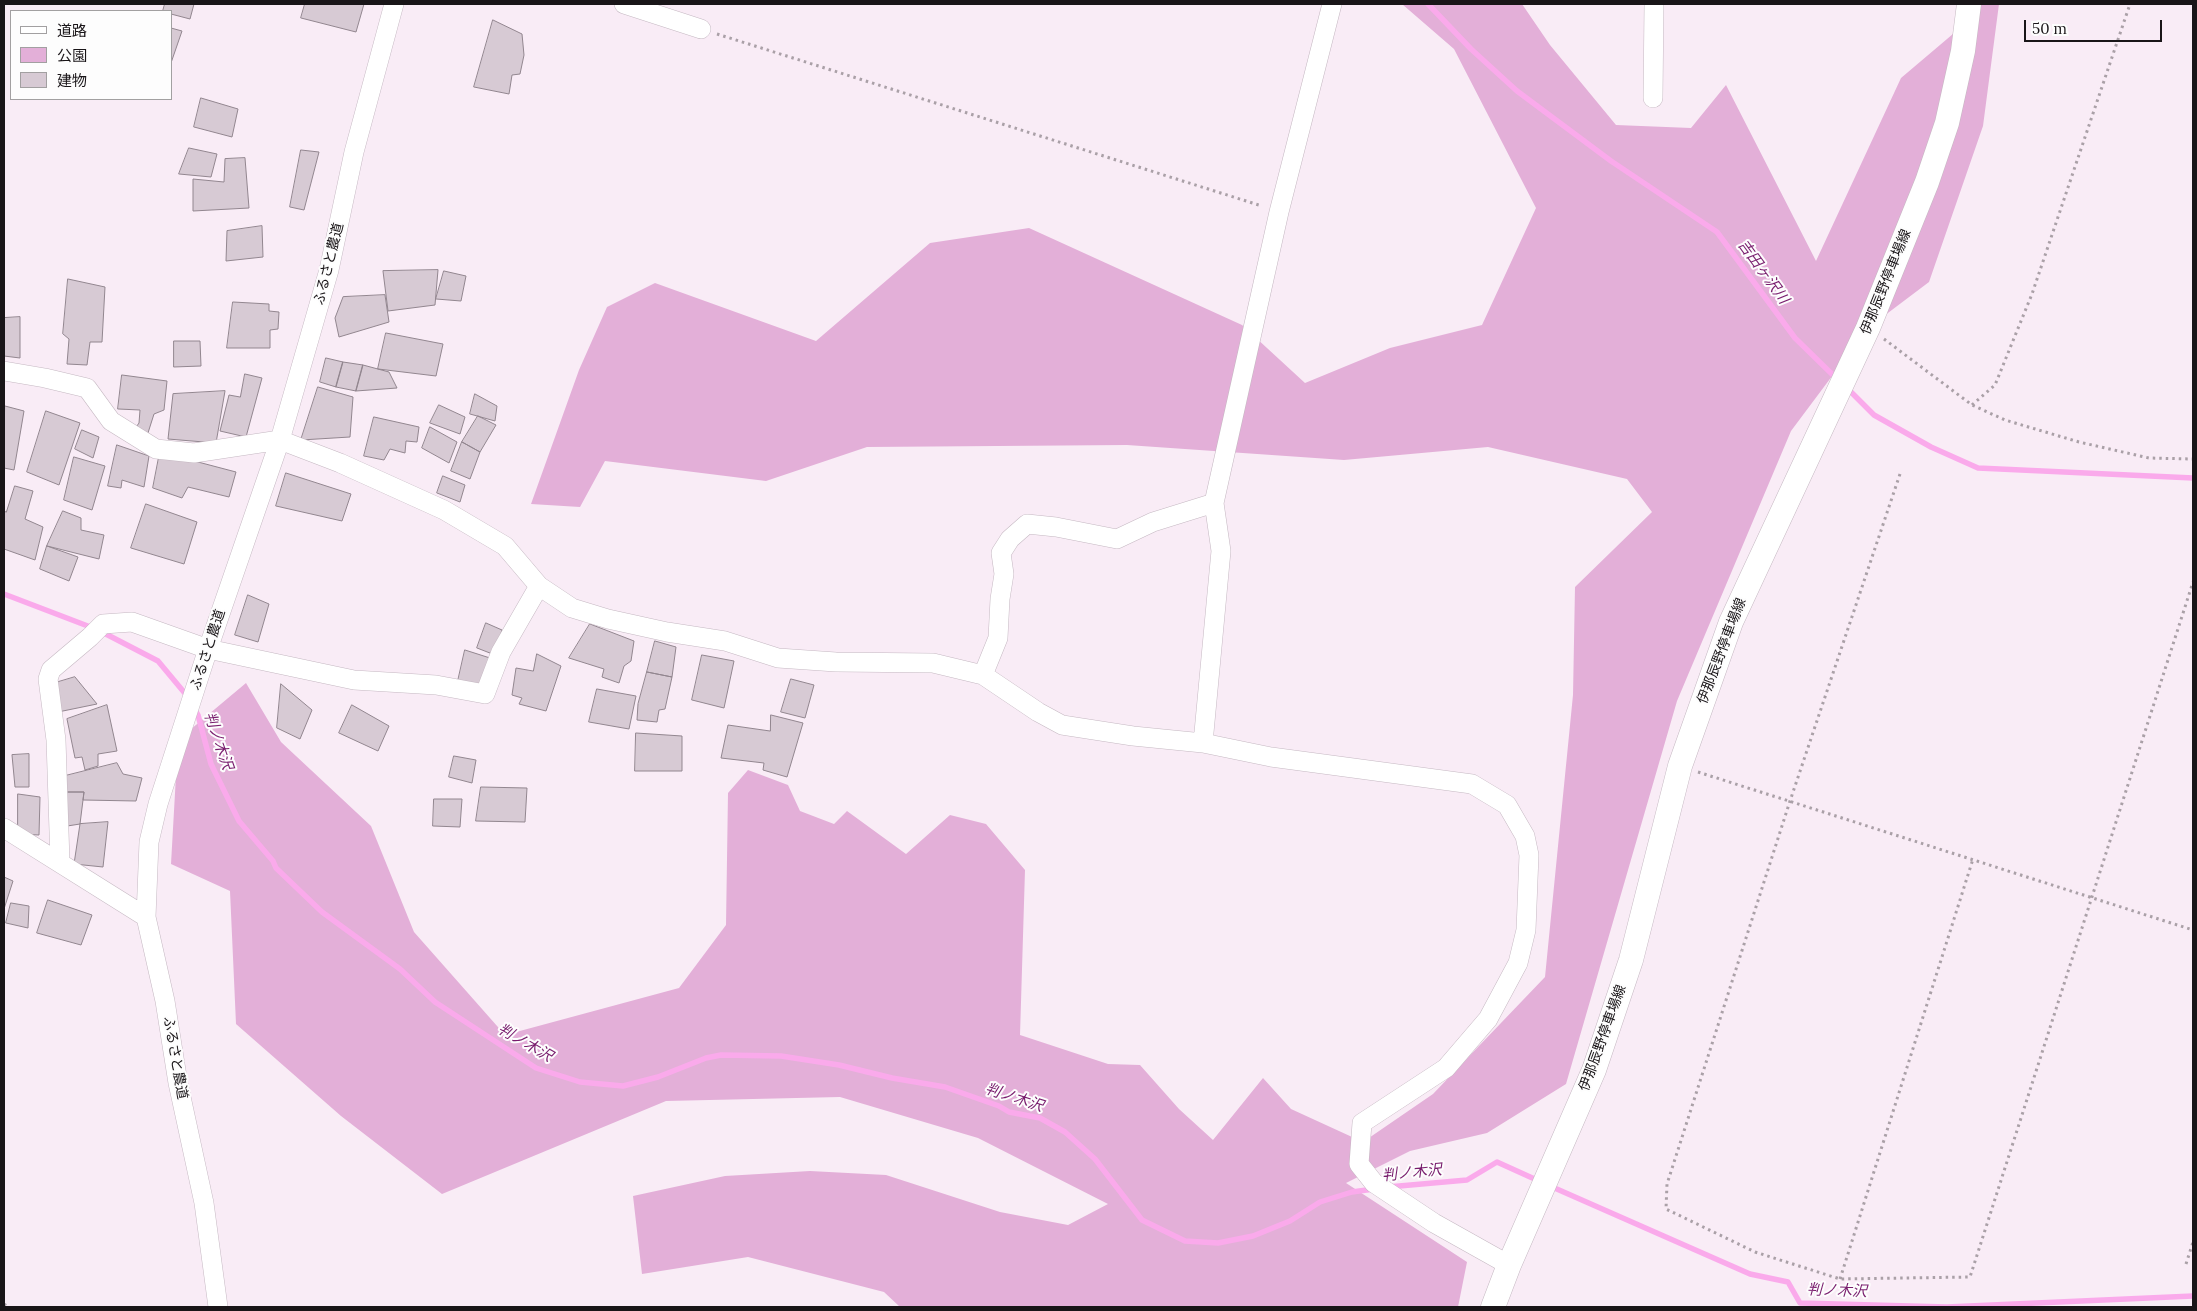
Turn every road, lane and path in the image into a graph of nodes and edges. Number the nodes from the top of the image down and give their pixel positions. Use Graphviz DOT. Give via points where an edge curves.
graph roads {
  1 [pos="394,4"];
  2 [pos="624,4"];
  3 [pos="1332,4"];
  4 [pos="1654,4"];
  5 [pos="1969,4"];
  6 [pos="2130,4"];
  7 [pos="701,29"];
  8 [pos="1653,98"];
  9 [pos="1279,212"];
  10 [pos="1868,328"];
  11 [pos="4,371"];
  12 [pos="1972,405"];
  13 [pos="280,440"];
  14 [pos="2193,459"];
  15 [pos="1900,474"];
  16 [pos="1214,503"];
  17 [pos="2193,582"];
  18 [pos="539,586"];
  19 [pos="208,649"];
  20 [pos="983,675"];
  21 [pos="1203,744"];
  22 [pos="1680,766"];
  23 [pos="1790,801"];
  24 [pos="4,828"];
  25 [pos="1972,859"];
  26 [pos="60,862"];
  27 [pos="2091,897"];
  28 [pos="146,916"];
  29 [pos="2193,930"];
  30 [pos="2193,1242"];
  31 [pos="2186,1264"];
  32 [pos="1509,1265"];
  33 [pos="1840,1279"];
  34 [pos="4,1304"];
  35 [pos="8,1307"];
  36 [pos="218,1307"];
  37 [pos="1493,1307"];
  1 -- 13 [label="street, ふるさと農道" via="354,152 329,270"];
  2 -- 7 [label="street"];
  3 -- 9 [label="street"];
  4 -- 8 [label="street"];
  5 -- 10 [label="main road, 伊那辰野停車場線" via="1963,51 1947,122 1927,182"];
  6 -- 12 [label="path" via="2032,294 1995,385"];
  7 -- 9 [label="path"];
  9 -- 16 [label="street"];
  10 -- 12 [label="path"];
  10 -- 22 [label="main road, 伊那辰野停車場線" via="1731,622"];
  11 -- 13 [label="street" via="87,388 111,421 156,450 194,453"];
  12 -- 14 [label="path" via="2005,420 2079,442 2149,458"];
  13 -- 18 [label="street" via="444,510 505,546"];
  13 -- 19 [label="street, ふるさと農道"];
  15 -- 23 [label="path"];
  16 -- 20 [label="street" via="1154,522 1117,539 1027,524 1010,539 1001,553 1004,574 998,638"];
  16 -- 21 [label="street" via="1221,551"];
  17 -- 27 [label="path"];
  18 -- 19 [label="street" via="501,652 485,694 436,686 354,680"];
  18 -- 20 [label="street" via="572,608 608,619 725,641 778,658 932,662"];
  19 -- 26 [label="street" via="132,622 103,624 51,670 48,679 56,740"];
  19 -- 28 [label="street, ふるさと農道" via="158,804 149,842"];
  20 -- 21 [label="street" via="1062,725"];
  21 -- 32 [label="street" via="1472,784 1507,805 1525,836 1530,855 1526,930 1518,963 1488,1019 1446,1068 1362,1123 1359,1164 1374,1183 1434,1224"];
  22 -- 23 [label="path"];
  22 -- 32 [label="main road, 伊那辰野停車場線" via="1631,960 1594,1070"];
  23 -- 25 [label="path"];
  23 -- 33 [label="path" via="1668,1184 1666,1209 1755,1252"];
  24 -- 26 [label="street"];
  25 -- 27 [label="path"];
  25 -- 33 [label="path"];
  26 -- 28 [label="street"];
  27 -- 29 [label="path"];
  27 -- 33 [label="path" via="1970,1277"];
  28 -- 36 [label="street, ふるさと農道" via="204,1203"];
  30 -- 31 [label="path"];
  32 -- 37 [label="main road, 伊那辰野停車場線"];
  34 -- 35 [label="path"];
}
